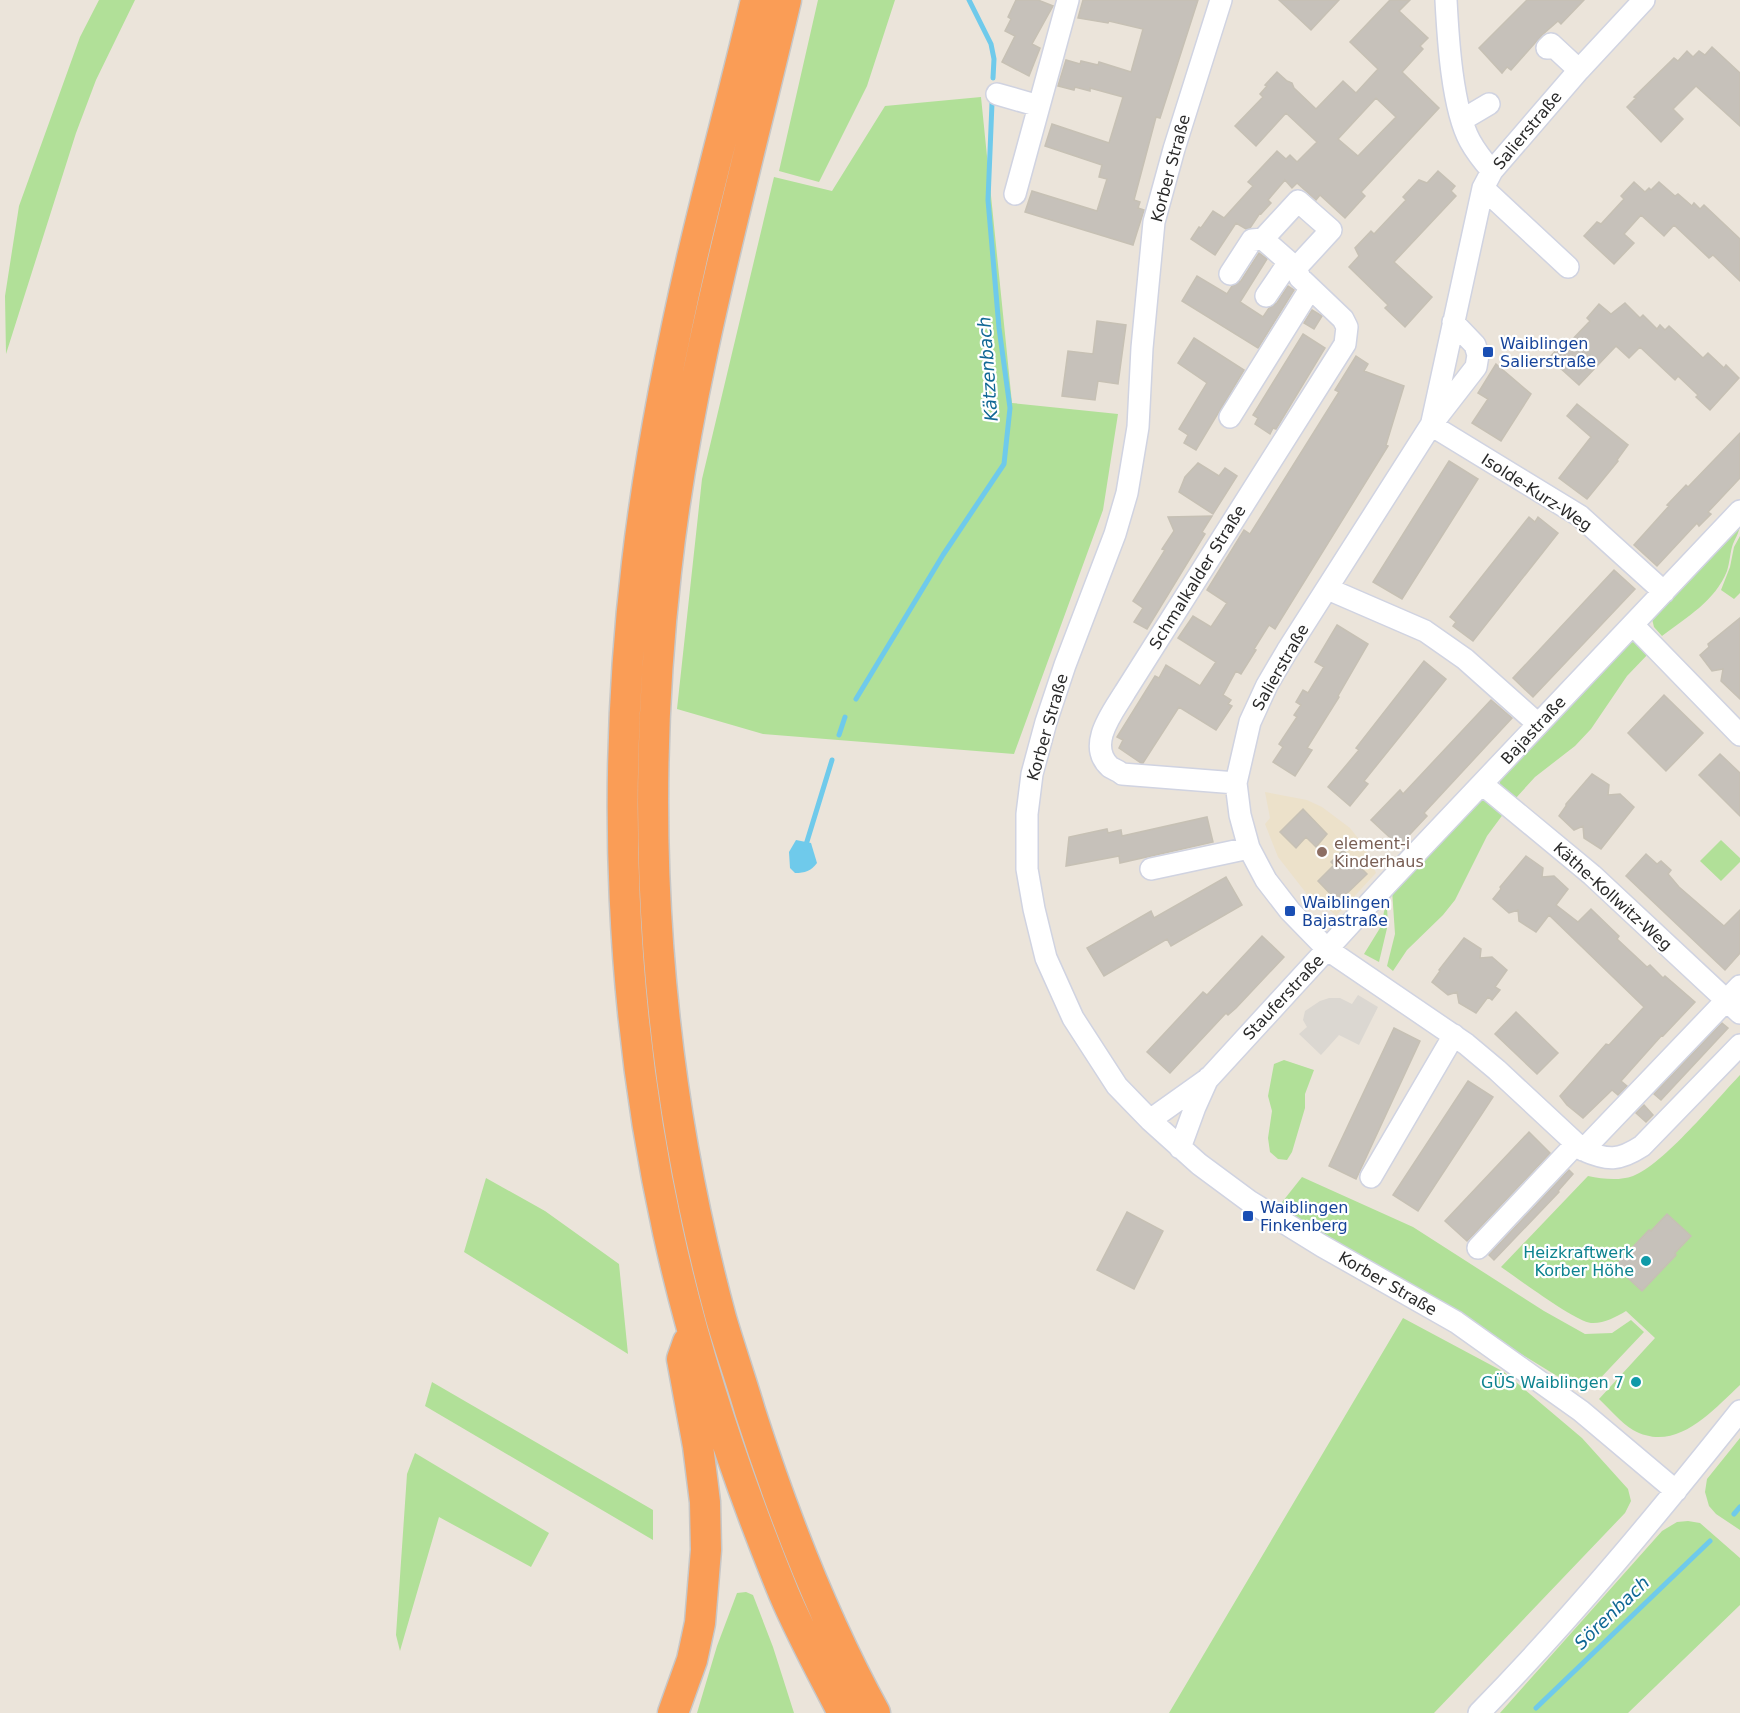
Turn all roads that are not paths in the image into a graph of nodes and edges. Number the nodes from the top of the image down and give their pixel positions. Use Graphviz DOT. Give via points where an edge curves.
graph roads {
  1 [pos="756,0"];
  2 [pos="786,0"];
  3 [pos="1068,0"];
  4 [pos="1221,0"];
  5 [pos="1446,0"];
  6 [pos="1644,0"];
  7 [pos="1547,48"];
  8 [pos="1579,70"];
  9 [pos="997,94"];
  10 [pos="1489,104"];
  11 [pos="1039,106"];
  12 [pos="1462,120"];
  13 [pos="1488,179"];
  14 [pos="1016,194"];
  15 [pos="1263,239"];
  16 [pos="1293,265"];
  17 [pos="1568,267"];
  18 [pos="1230,274"];
  19 [pos="1311,289"];
  20 [pos="1266,296"];
  21 [pos="1453,322"];
  22 [pos="1230,417"];
  23 [pos="1431,425"];
  24 [pos="1740,511"];
  25 [pos="1328,589"];
  26 [pos="1664,592"];
  27 [pos="1633,624"];
  28 [pos="1538,724"];
  29 [pos="1740,735"];
  30 [pos="1236,783"];
  31 [pos="1482,784"];
  32 [pos="1249,848"];
  33 [pos="1151,869"];
  34 [pos="1328,950"];
  35 [pos="1736,1000"];
  36 [pos="1454,1035"];
  37 [pos="1740,1045"];
  38 [pos="1209,1078"];
  39 [pos="1150,1120"];
  40 [pos="1580,1147"];
  41 [pos="1180,1148"];
  42 [pos="1371,1177"];
  43 [pos="1478,1248"];
  44 [pos="693,1329"];
  45 [pos="1740,1411"];
  46 [pos="1676,1491"];
  47 [pos="673,1713"];
  48 [pos="843,1713"];
  49 [pos="875,1713"];
  50 [pos="1479,1713"];
  1 -- 44 [label="highway" via="670,357 637,560 626,673 623,844 634,1021 666,1220"];
  2 -- 49 [label="highway" via="702,355 666,568 653,762 657,932 678,1115 722,1320 766,1461 812,1582"];
  3 -- 11 [label="street"];
  4 -- 39 [label="street, Korber Straße" via="1154,222 1138,427 1127,493 1046,722 1032,774 1027,814 1027,869 1044,949 1057,986 1093,1052 1117,1086"];
  5 -- 12 [label="street" via="1448,43"];
  6 -- 8 [label="street, Salierstraße"];
  7 -- 8 [label="street" via="1551,44"];
  8 -- 13 [label="street, Salierstraße"];
  9 -- 11 [label="street"];
  10 -- 12 [label="street"];
  11 -- 14 [label="street"];
  12 -- 13 [label="street"];
  13 -- 17 [label="street"];
  13 -- 21 [label="street, Salierstraße" via="1470,278"];
  15 -- 16 [label="street, Schmalkalder Straße"];
  15 -- 16 [label="street" via="1298,201 1331,230"];
  15 -- 18 [label="street" via="1252,240"];
  16 -- 19 [label="street, Schmalkalder Straße"];
  16 -- 20 [label="street"];
  19 -- 22 [label="street"];
  19 -- 30 [label="street, Schmalkalder Straße" via="1343,319 1347,327 1345,344 1102,734 1102,754 1122,774"];
  21 -- 23 [label="street, Salierstraße"];
  21 -- 23 [label="street, Salierstraße" via="1475,345 1478,361 1470,378"];
  23 -- 25 [label="street, Salierstraße"];
  23 -- 26 [label="street, Isolde-Kurz-Weg" via="1580,516"];
  24 -- 26 [label="street, Bajastraße"];
  25 -- 28 [label="street" via="1425,631 1465,659"];
  25 -- 30 [label="street, Salierstraße" via="1267,685 1250,722"];
  26 -- 27 [label="street, Bajastraße"];
  27 -- 28 [label="street, Bajastraße"];
  27 -- 29 [label="street"];
  28 -- 31 [label="street, Bajastraße"];
  30 -- 32 [label="street, Salierstraße"];
  31 -- 34 [label="street, Bajastraße"];
  31 -- 35 [label="street, Käthe-Kollwitz-Weg"];
  32 -- 33 [label="street"];
  32 -- 34 [label="street, Salierstraße" via="1266,880 1290,911"];
  34 -- 36 [label="street, Stauferstraße"];
  34 -- 38 [label="street, Stauferstraße"];
  35 -- 40 [label="street"];
  36 -- 40 [label="street, Stauferstraße"];
  36 -- 42 [label="street"];
  37 -- 40 [label="street, Stauferstraße" via="1630,1154 1607,1159"];
  38 -- 39 [label="street, Stauferstraße"];
  38 -- 41 [label="street, Stauferstraße"];
  39 -- 41 [label="street, Korber Straße"];
  40 -- 43 [label="street"];
  41 -- 46 [label="street, Korber Straße" via="1249,1201 1456,1322 1581,1411"];
  44 -- 47 [label="highway" via="682,1359 698,1446 706,1550 700,1623"];
  44 -- 48 [label="highway" via="739,1473 786,1597"];
  45 -- 46 [label="street"];
  46 -- 50 [label="street"];
}
